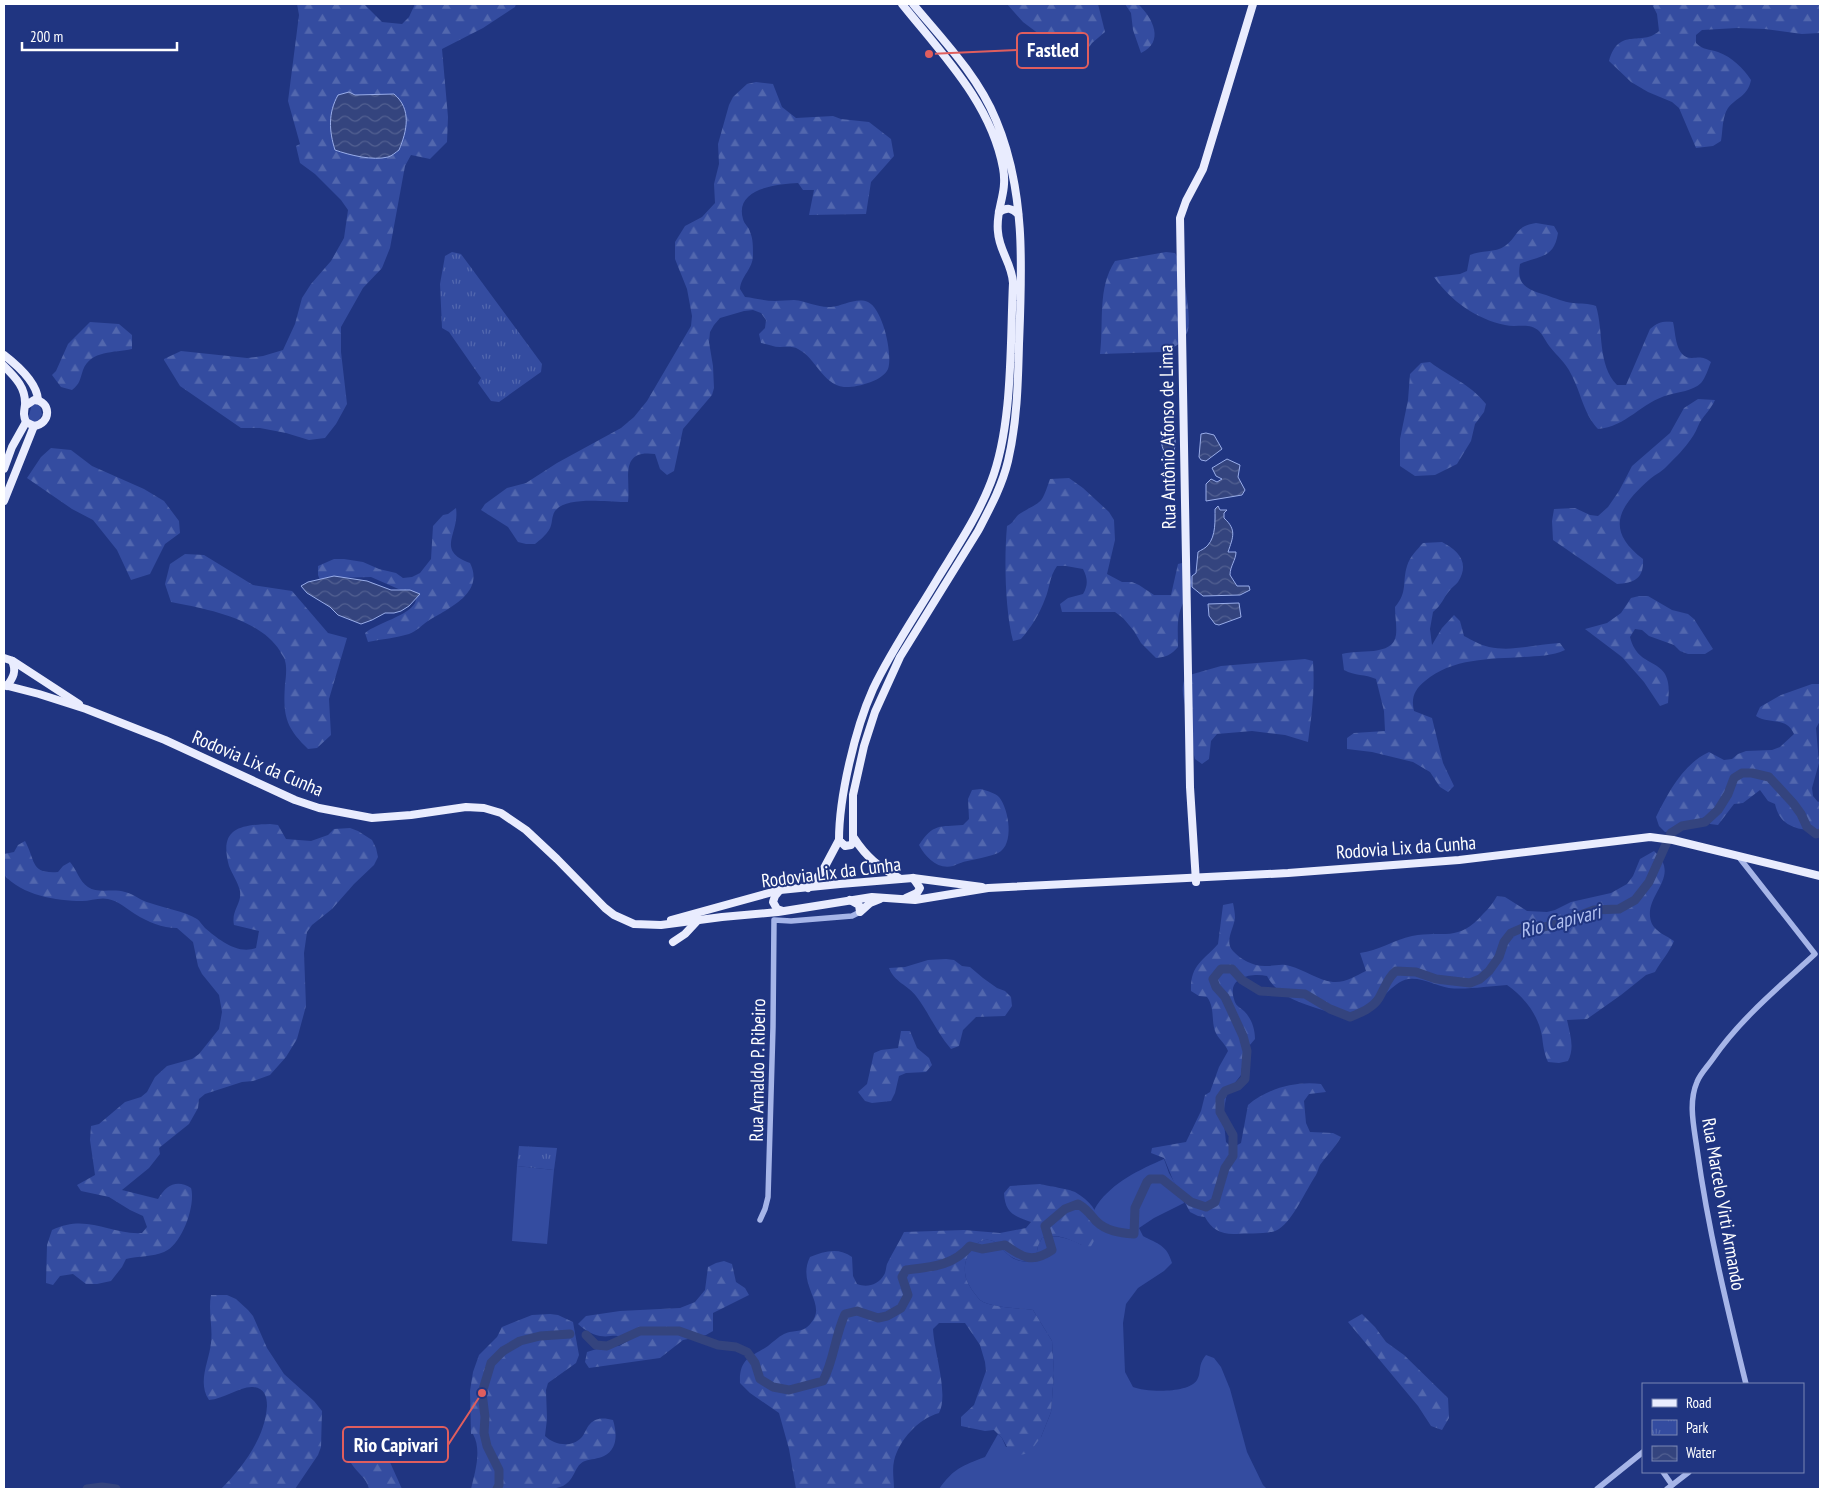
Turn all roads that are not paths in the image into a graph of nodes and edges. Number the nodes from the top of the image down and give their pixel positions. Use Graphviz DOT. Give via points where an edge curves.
graph roads {
  1 [pos="902,4"];
  2 [pos="913,4"];
  3 [pos="1253,4"];
  4 [pos="999,212"];
  5 [pos="1018,214"];
  6 [pos="1021,248"];
  7 [pos="1002,249"];
  8 [pos="4,355"];
  9 [pos="4,366"];
  10 [pos="38,400"];
  11 [pos="25,406"];
  12 [pos="26,422"];
  13 [pos="34,426"];
  14 [pos="4,469"];
  15 [pos="4,500"];
  16 [pos="4,657"];
  17 [pos="13,661"];
  18 [pos="5,685"];
  19 [pos="86,709"];
  20 [pos="854,838"];
  21 [pos="839,840"];
  22 [pos="1738,855"];
  23 [pos="1195,863"];
  24 [pos="1212,876"];
  25 [pos="1820,876"];
  26 [pos="899,878"];
  27 [pos="913,878"];
  28 [pos="1182,878"];
  29 [pos="1196,880"];
  30 [pos="808,888"];
  31 [pos="988,888"];
  32 [pos="780,890"];
  33 [pos="881,898"];
  34 [pos="902,899"];
  35 [pos="849,900"];
  36 [pos="783,911"];
  37 [pos="860,912"];
  38 [pos="698,920"];
  39 [pos="650,925"];
  40 [pos="673,942"];
  41 [pos="760,1220"];
  42 [pos="1746,1383"];
  43 [pos="1642,1453"];
  44 [pos="1663,1473"];
  45 [pos="1688,1473"];
  46 [pos="1670,1487"];
  47 [pos="1597,1489"];
  1 -- 4 [label="main road" via="965,82 988,121 1003,168 1005,187"];
  2 -- 5 [label="main road" via="972,78 996,118 1013,172"];
  3 -- 23 [label="main road, Rua Antônio Afonso de Lima" via="1203,169 1180,218 1190,787"];
  4 -- 5 [label="main road" via="1007,208"];
  4 -- 7 [label="main road" via="998,234"];
  5 -- 6 [label="main road"];
  6 -- 7 [label="main road" via="1014,252"];
  6 -- 20 [label="main road" via="1016,416 1008,462 986,516 900,657 875,712 853,795"];
  7 -- 21 [label="main road" via="1011,268 1013,285 1007,409 998,460 971,525 870,696 849,770"];
  8 -- 10 [label="main road" via="28,379"];
  9 -- 11 [label="main road" via="21,385"];
  10 -- 11 [label="main road"];
  10 -- 13 [label="main road" via="48,411 44,422"];
  11 -- 12 [label="main road" via="23,416"];
  12 -- 13 [label="main road"];
  12 -- 14 [label="main road"];
  13 -- 15 [label="main road"];
  16 -- 17 [label="main road, Rodovia Lix da Cunha"];
  17 -- 18 [label="main road" via="14,675"];
  17 -- 19 [label="main road, Rodovia Lix da Cunha"];
  18 -- 19 [label="main road, Rodovia Lix da Cunha"];
  19 -- 39 [label="main road, Rodovia Lix da Cunha" via="165,740 288,797 335,812 372,818 466,807 501,813 526,830 614,915 634,924"];
  20 -- 21 [label="main road" via="848,846 841,845"];
  20 -- 26 [label="main road" via="864,854"];
  21 -- 30 [label="main road" via="822,872"];
  22 -- 24 [label="main road, Rodovia Lix da Cunha" via="1658,837 1459,860"];
  22 -- 25 [label="main road, Rodovia Lix da Cunha"];
  22 -- 42 [label="street, Rua Marcelo Virti Armando" via="1815,954 1742,1021 1698,1080 1693,1093 1692,1112 1706,1202"];
  23 -- 24 [label="main road" via="1202,872"];
  23 -- 28 [label="main road"];
  23 -- 29 [label="main road, Rua Antônio Afonso de Lima"];
  24 -- 29 [label="main road, Rodovia Lix da Cunha" via="1207,881"];
  26 -- 27 [label="main road, Rodovia Lix da Cunha"];
  26 -- 30 [label="main road, Rodovia Lix da Cunha"];
  27 -- 31 [label="main road, Rodovia Lix da Cunha"];
  27 -- 34 [label="main road" via="920,888 917,893"];
  28 -- 29 [label="main road, Rodovia Lix da Cunha" via="1184,881"];
  28 -- 31 [label="main road, Rodovia Lix da Cunha"];
  30 -- 32 [label="main road, Rodovia Lix da Cunha"];
  31 -- 34 [label="main road, Rodovia Lix da Cunha"];
  32 -- 36 [label="main road" via="773,902"];
  32 -- 39 [label="main road, Rodovia Lix da Cunha"];
  33 -- 34 [label="main road, Rodovia Lix da Cunha"];
  33 -- 35 [label="main road, Rodovia Lix da Cunha"];
  33 -- 37 [label="main road"];
  35 -- 36 [label="main road, Rodovia Lix da Cunha"];
  35 -- 37 [label="main road" via="859,905"];
  36 -- 38 [label="main road, Rodovia Lix da Cunha"];
  37 -- 41 [label="street, Rua Arnaldo P. Ribeiro" via="852,916 774,920 768,1197"];
  38 -- 39 [label="main road, Rodovia Lix da Cunha"];
  38 -- 40 [label="main road"];
  43 -- 47 [label="street"];
  44 -- 46 [label="street"];
  45 -- 46 [label="street"];
}
